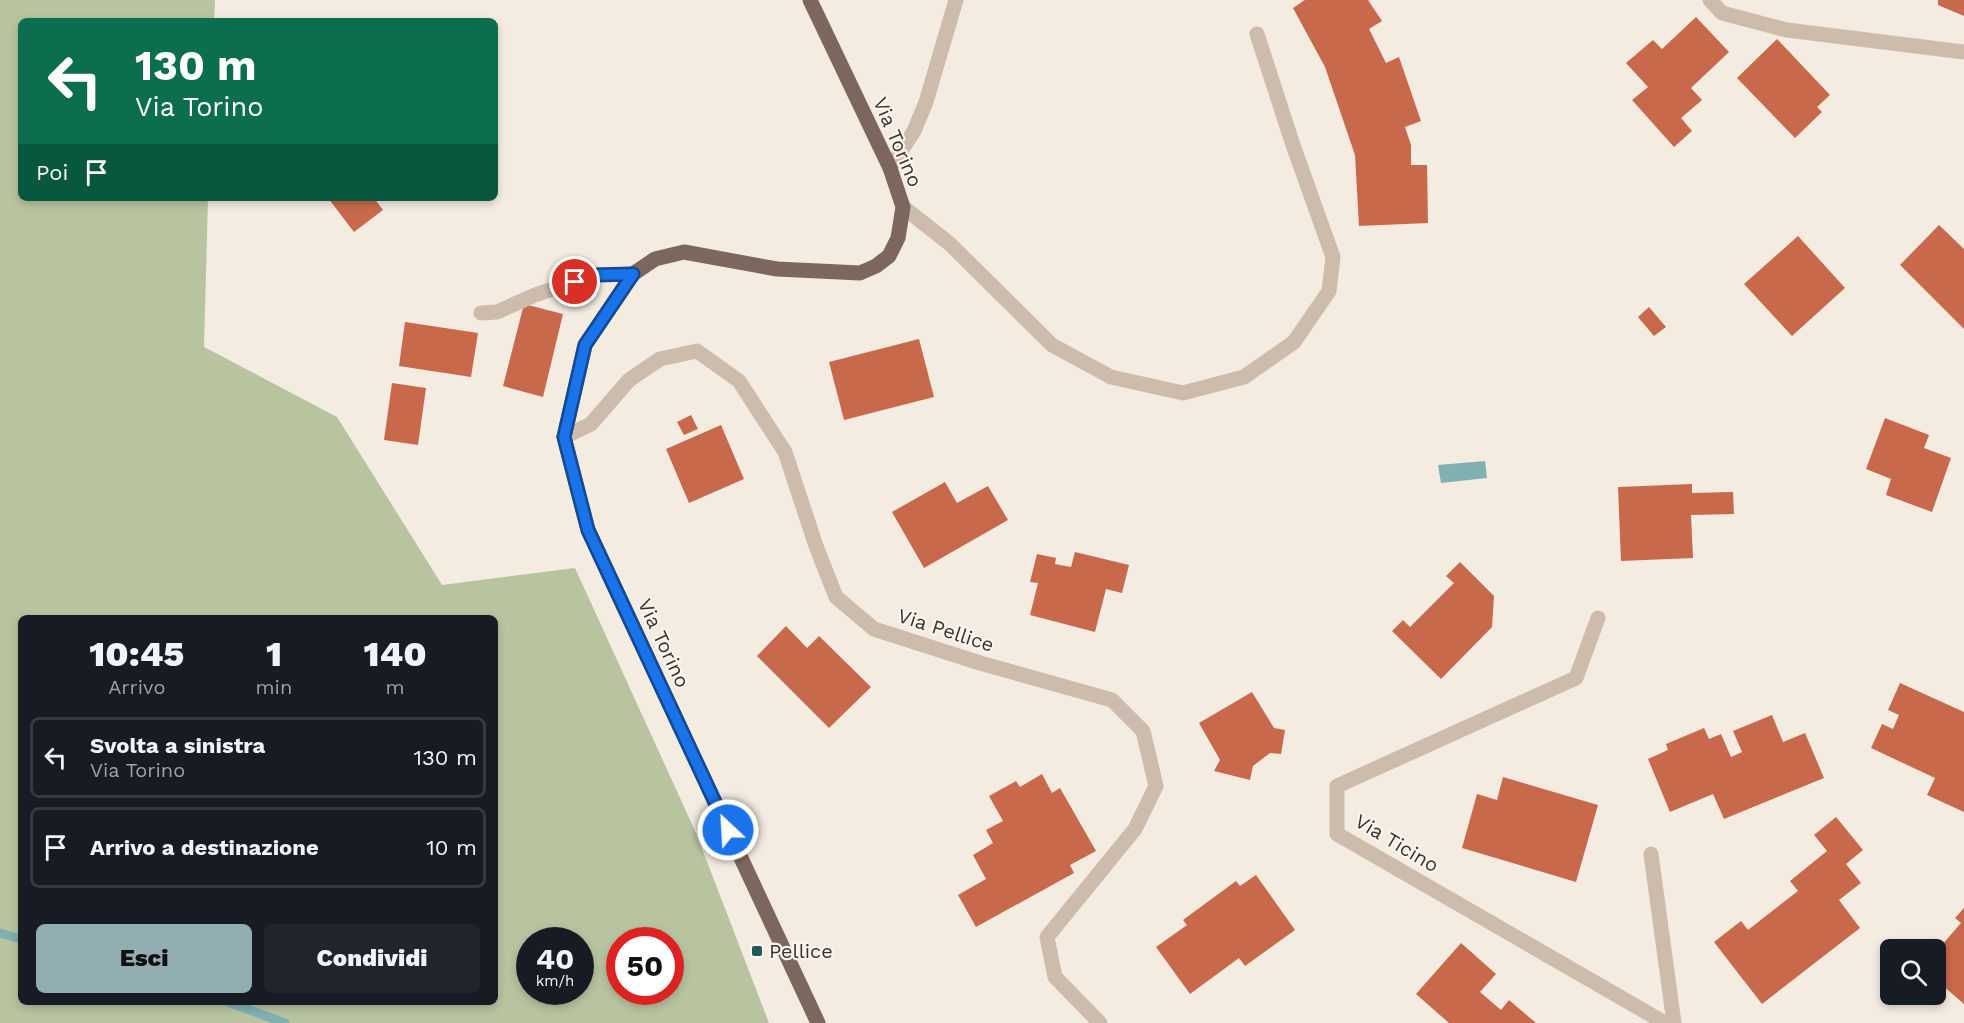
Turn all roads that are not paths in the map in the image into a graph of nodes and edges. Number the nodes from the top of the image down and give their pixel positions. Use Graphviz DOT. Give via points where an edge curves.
graph roads {
  1 [pos="810,0"];
  2 [pos="956,0"];
  3 [pos="1710,0"];
  4 [pos="1257,34"];
  5 [pos="1964,52"];
  6 [pos="890,168"];
  7 [pos="903,207"];
  8 [pos="633,274"];
  9 [pos="482,313"];
  10 [pos="564,437"];
  11 [pos="1599,618"];
  12 [pos="1651,854"];
  13 [pos="818,1023"];
  14 [pos="1100,1023"];
  15 [pos="1665,1023"];
  16 [pos="1674,1023"];
  1 -- 6 [label="main road, Via Torino"];
  2 -- 6 [label="street" via="926,102 914,131"];
  3 -- 5 [label="street" via="1722,13 1787,30"];
  4 -- 7 [label="street" via="1333,257 1329,291 1294,342 1244,377 1183,393 1111,376 1053,345 950,244"];
  6 -- 7 [label="main road, Via Torino"];
  7 -- 8 [label="main road, Via Torino" via="898,238 889,256 860,273 777,269 684,252 655,259"];
  8 -- 9 [label="street" via="595,275 497,312"];
  8 -- 10 [label="main road, Via Torino" via="585,345"];
  10 -- 13 [label="main road, Via Torino" via="588,530"];
  10 -- 14 [label="street, Via Pellice" via="591,424 629,380 660,359 697,351 739,381 785,453 836,597 874,629 1112,700 1143,731 1156,786 1135,830 1047,937 1055,977"];
  11 -- 15 [label="street, Via Ticino" via="1576,678 1336,786 1337,834"];
  12 -- 16 [label="street"];
}
